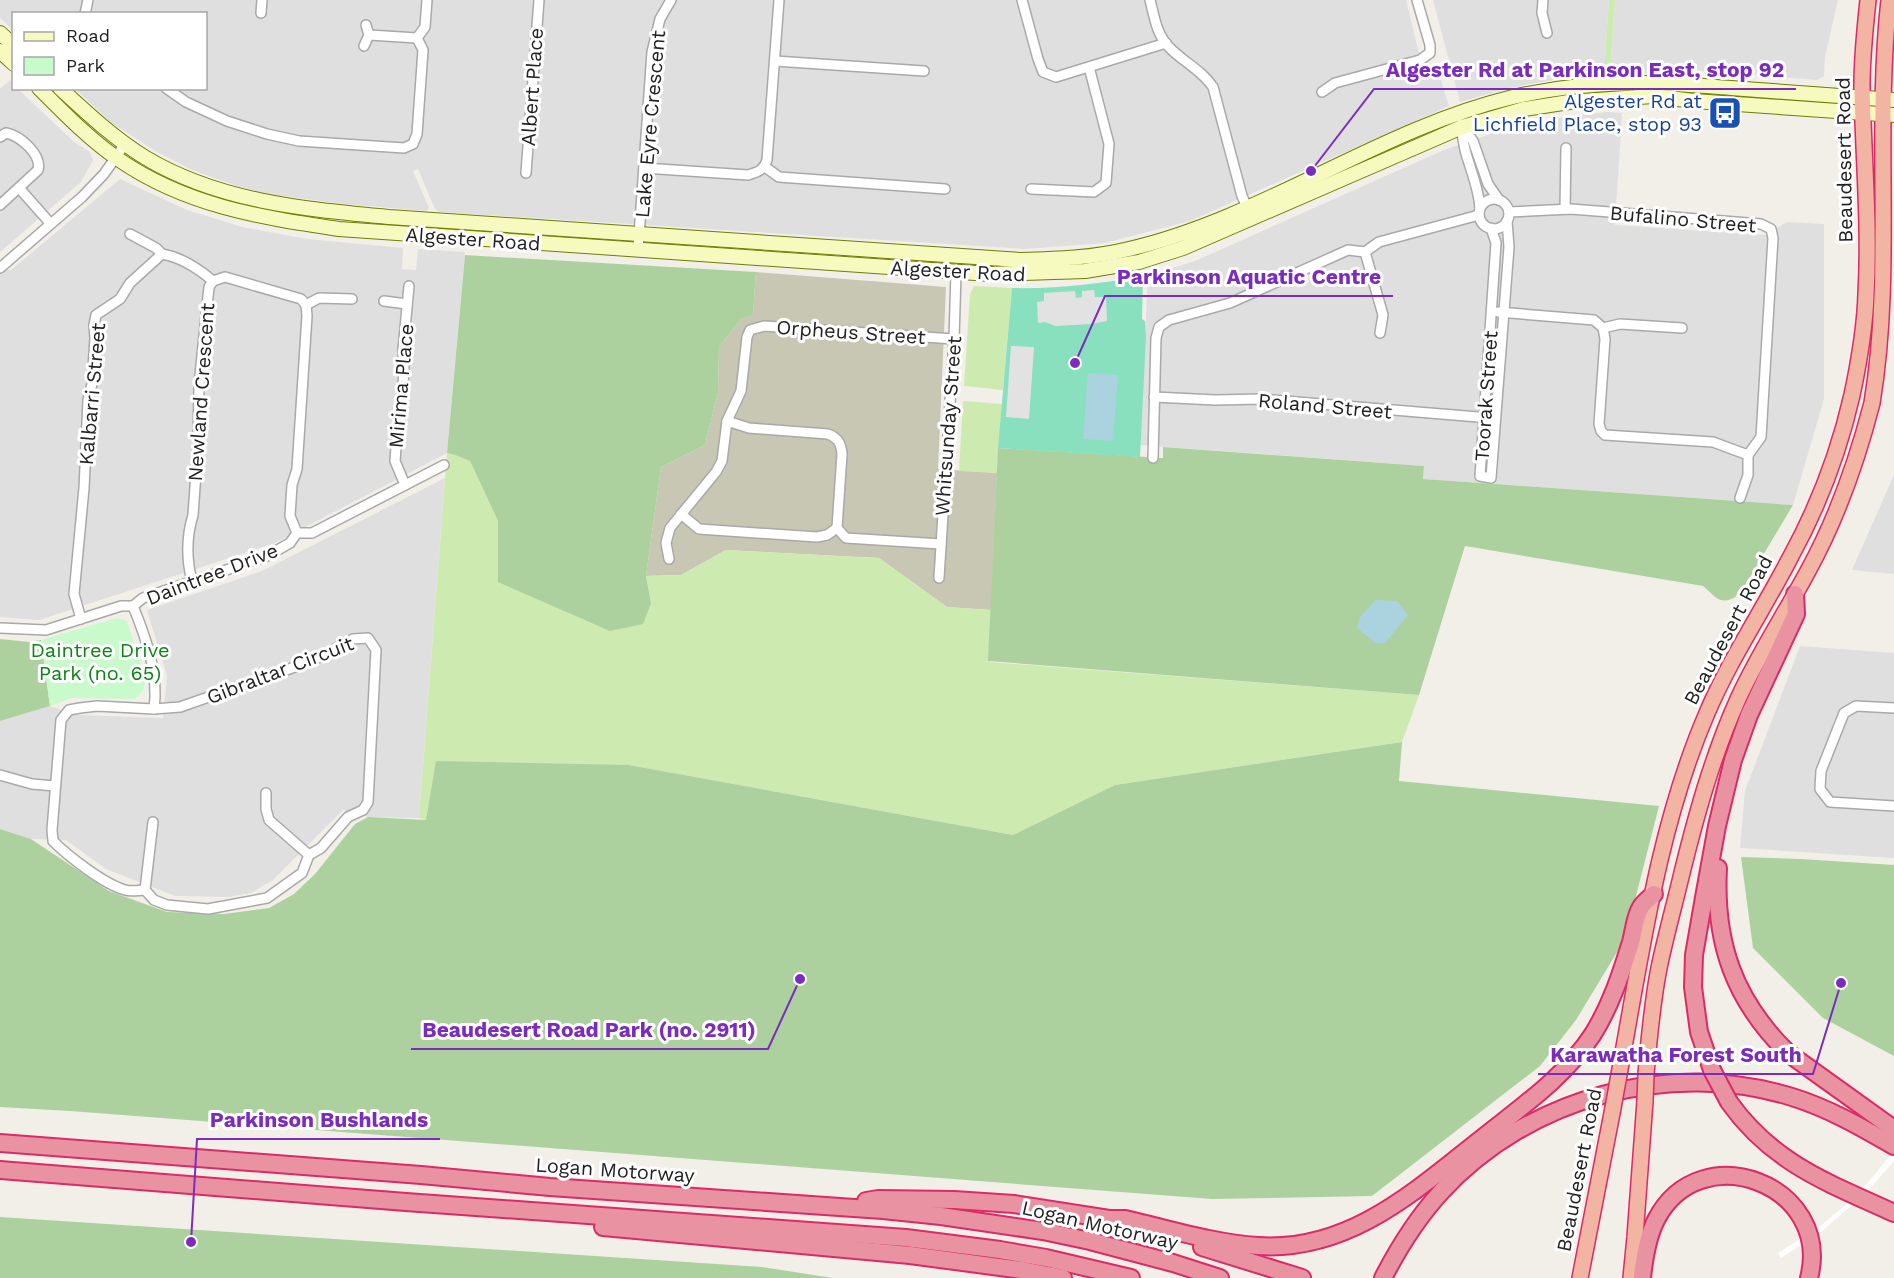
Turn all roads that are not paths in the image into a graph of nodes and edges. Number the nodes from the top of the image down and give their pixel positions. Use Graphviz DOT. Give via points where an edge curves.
graph roads {
  1 [pos="262,0"];
  2 [pos="427,0"];
  3 [pos="540,0"];
  4 [pos="657,0"];
  5 [pos="779,0"];
  6 [pos="1022,0"];
  7 [pos="1150,0"];
  8 [pos="1417,0"];
  9 [pos="1543,0"];
  10 [pos="1868,0"];
  11 [pos="1889,0"];
  12 [pos="668,3"];
  13 [pos="261,13"];
  14 [pos="366,24"];
  15 [pos="0,33"];
  16 [pos="1547,33"];
  17 [pos="369,34"];
  18 [pos="417,38"];
  19 [pos="1166,43"];
  20 [pos="12,44"];
  21 [pos="364,46"];
  22 [pos="0,51"];
  23 [pos="775,61"];
  24 [pos="12,62"];
  25 [pos="1089,67"];
  26 [pos="924,71"];
  27 [pos="41,90"];
  28 [pos="62,90"];
  29 [pos="169,90"];
  30 [pos="1322,92"];
  31 [pos="1863,97"];
  32 [pos="1890,107"];
  33 [pos="1863,113"];
  34 [pos="1460,120"];
  35 [pos="0,137"];
  36 [pos="1890,137"];
  37 [pos="125,144"];
  38 [pos="1566,148"];
  39 [pos="116,158"];
  40 [pos="765,167"];
  41 [pos="644,168"];
  42 [pos="526,174"];
  43 [pos="20,189"];
  44 [pos="945,189"];
  45 [pos="1031,189"];
  46 [pos="1499,200"];
  47 [pos="0,205"];
  48 [pos="1565,209"];
  49 [pos="1480,211"];
  50 [pos="1249,213"];
  51 [pos="1508,216"];
  52 [pos="50,223"];
  53 [pos="1491,228"];
  54 [pos="130,234"];
  55 [pos="639,234"];
  56 [pos="638,250"];
  57 [pos="1365,252"];
  58 [pos="162,254"];
  59 [pos="956,257"];
  60 [pos="0,268"];
  61 [pos="956,273"];
  62 [pos="213,281"];
  63 [pos="409,286"];
  64 [pos="352,299"];
  65 [pos="384,301"];
  66 [pos="306,304"];
  67 [pos="407,304"];
  68 [pos="1492,312"];
  69 [pos="1503,313"];
  70 [pos="1603,328"];
  71 [pos="1682,328"];
  72 [pos="1380,333"];
  73 [pos="954,339"];
  74 [pos="1154,397"];
  75 [pos="1484,418"];
  76 [pos="1496,419"];
  77 [pos="726,421"];
  78 [pos="1748,454"];
  79 [pos="1153,458"];
  80 [pos="444,465"];
  81 [pos="405,485"];
  82 [pos="1740,498"];
  83 [pos="681,514"];
  84 [pos="837,528"];
  85 [pos="297,533"];
  86 [pos="941,544"];
  87 [pos="669,559"];
  88 [pos="939,578"];
  89 [pos="192,581"];
  90 [pos="1794,594"];
  91 [pos="133,606"];
  92 [pos="81,619"];
  93 [pos="0,628"];
  94 [pos="1894,708"];
  95 [pos="154,709"];
  96 [pos="0,775"];
  97 [pos="55,786"];
  98 [pos="266,793"];
  99 [pos="1894,806"];
  100 [pos="153,822"];
  101 [pos="1717,826"];
  102 [pos="309,855"];
  103 [pos="145,890"];
  104 [pos="1654,894"];
  105 [pos="1890,1138"];
  106 [pos="0,1143"];
  107 [pos="1894,1156"];
  108 [pos="0,1170"];
  109 [pos="836,1207"];
  110 [pos="530,1211"];
  111 [pos="1894,1213"];
  112 [pos="1109,1219"];
  113 [pos="1063,1278"];
  114 [pos="1131,1278"];
  115 [pos="1220,1278"];
  116 [pos="1302,1278"];
  117 [pos="1383,1278"];
  118 [pos="1580,1278"];
  119 [pos="1631,1278"];
  120 [pos="1642,1278"];
  121 [pos="1809,1278"];
  1 -- 13 [label="street"];
  2 -- 18 [label="street" via="425,27"];
  3 -- 42 [label="street, Albert Place"];
  4 -- 12 [label="street"];
  5 -- 23 [label="street"];
  6 -- 25 [label="street" via="1043,72 1056,77"];
  7 -- 19 [label="street"];
  8 -- 30 [label="street" via="1430,45 1426,57 1335,83"];
  9 -- 16 [label="street"];
  10 -- 31 [label="highway, Beaudesert Road"];
  11 -- 32 [label="highway, Beaudesert Road" via="1885,57"];
  12 -- 41 [label="street, Lake Eyre Crescent" via="652,52"];
  14 -- 17 [label="street"];
  15 -- 20 [label="main road"];
  17 -- 18 [label="street"];
  17 -- 21 [label="street"];
  18 -- 29 [label="street" via="423,50 417,134 413,144 404,148 298,141 267,134 227,122"];
  19 -- 25 [label="street"];
  19 -- 50 [label="street" via="1213,87"];
  22 -- 24 [label="main road"];
  23 -- 26 [label="street"];
  23 -- 40 [label="street"];
  25 -- 45 [label="street" via="1109,144 1106,183 1094,192"];
  27 -- 39 [label="main road, Algester Road"];
  28 -- 37 [label="main road, Algester Road"];
  31 -- 32 [label="main road, Algester Road"];
  31 -- 33 [label="highway, Beaudesert Road"];
  31 -- 34 [label="main road, Algester Road" via="1646,83 1600,84 1513,97"];
  32 -- 33 [label="main road, Algester Road"];
  32 -- 36 [label="highway, Beaudesert Road"];
  33 -- 34 [label="main road, Algester Road" via="1653,96 1569,102"];
  33 -- 104 [label="highway, Beaudesert Road" via="1866,295 1861,346 1844,426 1809,520 1725,675 1693,745 1669,822"];
  34 -- 46 [label="street"];
  34 -- 49 [label="street" via="1462,143 1478,187"];
  34 -- 50 [label="main road, Algester Road"];
  35 -- 43 [label="street" via="6,134 20,140 38,159 38,170"];
  36 -- 90 [label="highway, Beaudesert Road" via="1889,274 1877,379 1848,480 1822,542"];
  37 -- 39 [label="street"];
  37 -- 55 [label="main road, Algester Road" via="188,179 223,192 284,205 389,217"];
  38 -- 48 [label="street"];
  39 -- 52 [label="street" via="82,197"];
  39 -- 56 [label="main road, Algester Road" via="185,195 256,216 339,229"];
  40 -- 41 [label="street" via="748,175"];
  40 -- 44 [label="street" via="779,177"];
  41 -- 55 [label="street, Lake Eyre Crescent"];
  43 -- 47 [label="street"];
  43 -- 52 [label="street"];
  46 -- 49 [label="street" via="1486,201"];
  46 -- 51 [label="street" via="1505,204"];
  48 -- 51 [label="street, Bufalino Street"];
  48 -- 78 [label="street, Bufalino Street" via="1761,224 1770,229 1773,238 1761,437"];
  49 -- 53 [label="street" via="1483,224"];
  49 -- 57 [label="street" via="1379,242"];
  50 -- 59 [label="main road, Algester Road" via="1096,255 1020,260"];
  50 -- 61 [label="main road, Algester Road" via="1183,248 1110,268 1059,273"];
  51 -- 53 [label="street" via="1500,227"];
  51 -- 69 [label="street, Toorak Street"];
  52 -- 60 [label="street"];
  53 -- 68 [label="street, Toorak Street" via="1496,243"];
  54 -- 58 [label="street"];
  55 -- 56 [label="street, Lake Eyre Crescent"];
  55 -- 59 [label="main road, Algester Road"];
  56 -- 61 [label="main road, Algester Road"];
  57 -- 72 [label="street" via="1383,315"];
  57 -- 74 [label="street" via="1348,250 1230,303 1169,320 1159,327 1156,338"];
  58 -- 62 [label="street"];
  58 -- 92 [label="street, Kalbarri Street" via="130,283 120,299 96,315 74,594"];
  59 -- 61 [label="main road"];
  61 -- 73 [label="street, Whitsunday Street"];
  62 -- 66 [label="street, Newland Crescent" via="225,277 301,299"];
  62 -- 89 [label="street, Newland Crescent" via="209,287 199,385 198,445 189,526 187,560"];
  63 -- 67 [label="street, Mirima Place"];
  64 -- 66 [label="street" via="319,298"];
  65 -- 67 [label="street"];
  66 -- 85 [label="street" via="297,468 290,516"];
  67 -- 81 [label="street, Mirima Place" via="395,461"];
  68 -- 69 [label="street"];
  68 -- 75 [label="street, Toorak Street"];
  69 -- 70 [label="street" via="1594,320"];
  69 -- 76 [label="street, Toorak Street"];
  70 -- 71 [label="street" via="1620,324"];
  70 -- 78 [label="street" via="1599,424 1605,435 1713,442"];
  73 -- 77 [label="street, Orpheus Street" via="756,327 747,337 741,391"];
  73 -- 86 [label="street, Whitsunday Street"];
  74 -- 75 [label="street, Roland Street" via="1262,399"];
  74 -- 79 [label="street"];
  75 -- 76 [label="street, Roland Street"];
  75 -- 76 [label="street, Toorak Street" via="1480,476 1491,478"];
  77 -- 83 [label="street, Orpheus Street" via="722,461"];
  77 -- 84 [label="street" via="748,428 837,437 842,454"];
  78 -- 82 [label="street" via="1749,475"];
  80 -- 81 [label="street, Daintree Drive"];
  81 -- 85 [label="street, Daintree Drive" via="312,533"];
  83 -- 84 [label="street" via="699,529 817,537"];
  83 -- 87 [label="street, Orpheus Street" via="670,528 666,543"];
  84 -- 86 [label="street" via="846,538"];
  85 -- 89 [label="street, Daintree Drive" via="290,543 265,557"];
  86 -- 88 [label="street, Whitsunday Street"];
  89 -- 91 [label="street, Daintree Drive" via="143,598"];
  90 -- 101 [label="highway" via="1796,614 1739,740"];
  90 -- 119 [label="highway, Beaudesert Road, bridge" via="1738,698 1711,766 1659,969 1646,1074"];
  91 -- 92 [label="street, Daintree Drive"];
  91 -- 95 [label="street" via="153,667"];
  92 -- 93 [label="street, Daintree Drive" via="46,630"];
  94 -- 99 [label="street" via="1856,706 1844,713 1821,771 1820,789 1830,802"];
  95 -- 97 [label="street, Gibraltar Circuit" via="97,706 69,710 61,720"];
  95 -- 102 [label="street, Gibraltar Circuit" via="180,707 312,661 353,639 368,638 376,650 368,802"];
  96 -- 97 [label="street"];
  97 -- 103 [label="street, Gibraltar Circuit" via="53,841 105,881 126,891"];
  98 -- 102 [label="street" via="269,820"];
  100 -- 103 [label="street"];
  101 -- 105 [label="highway" via="1720,930 1742,994 1760,1023 1788,1053"];
  101 -- 111 [label="highway, bridge" via="1693,970 1699,1032 1712,1070 1729,1102 1760,1139 1790,1162"];
  102 -- 103 [label="street, Gibraltar Circuit" via="302,873 267,898 255,901 208,909 167,905 154,900"];
  104 -- 112 [label="highway" via="1641,907 1606,1010 1575,1059 1463,1152 1367,1222 1326,1239 1261,1246"];
  104 -- 118 [label="highway, Beaudesert Road, bridge"];
  105 -- 107 [label="highway" via="1890,1154"];
  105 -- 117 [label="highway" via="1820,1107 1748,1087 1668,1083 1601,1095 1536,1120 1471,1163 1421,1216"];
  106 -- 109 [label="highway, Logan Motorway"];
  108 -- 110 [label="highway"];
  109 -- 112 [label="highway" via="878,1199 954,1200 1024,1205"];
  109 -- 115 [label="highway, Logan Motorway" via="941,1216 1043,1231 1142,1254"];
  110 -- 113 [label="highway" via="561,1223 919,1256"];
  110 -- 114 [label="highway" via="951,1243 1046,1258"];
  112 -- 116 [label="highway"];
  120 -- 121 [label="highway" via="1646,1249 1656,1220 1666,1206 1684,1189 1724,1175 1752,1179 1790,1201 1808,1232 1812,1258"];
}
